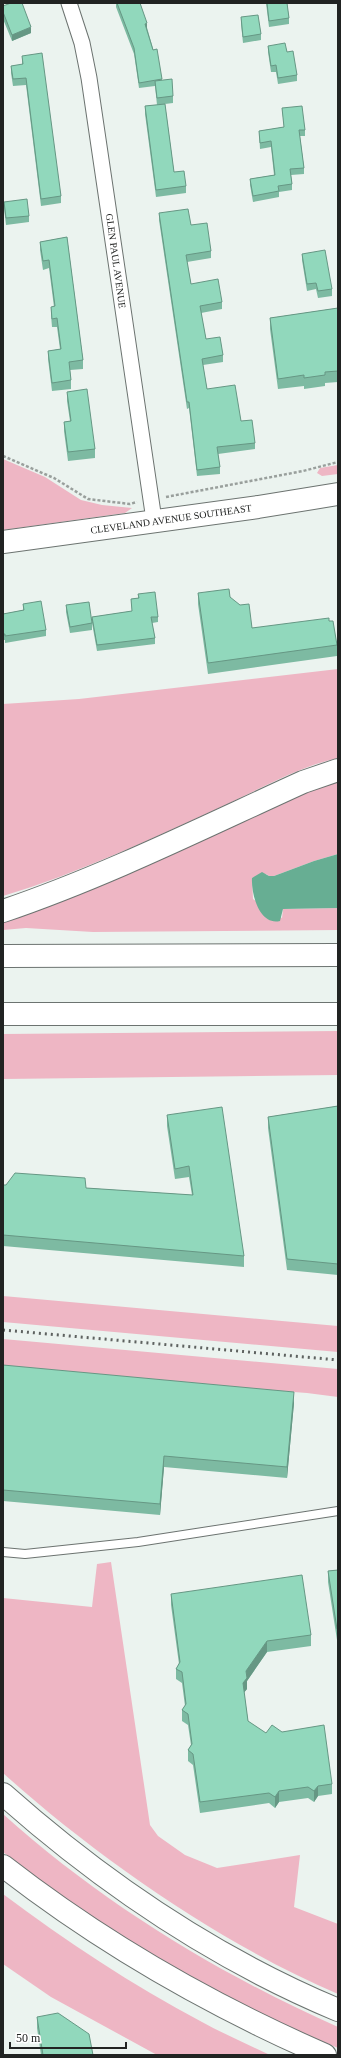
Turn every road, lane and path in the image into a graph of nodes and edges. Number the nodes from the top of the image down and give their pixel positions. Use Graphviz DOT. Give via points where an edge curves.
graph roads {
  1 [pos="69,3"];
  2 [pos="3,456"];
  3 [pos="338,462"];
  4 [pos="338,494"];
  5 [pos="152,510"];
  6 [pos="3,542"];
  7 [pos="338,770"];
  8 [pos="3,911"];
  9 [pos="338,955"];
  10 [pos="3,956"];
  11 [pos="3,1014"];
  12 [pos="338,1014"];
  13 [pos="338,1511"];
  14 [pos="3,1552"];
  15 [pos="3,1794"];
  16 [pos="3,1866"];
  17 [pos="338,2010"];
  18 [pos="325,2055"];
  1 -- 5 [label="street, GLEN PAUL AVENUE" via="82,43 89,78"];
  2 -- 5 [label="path" via="54,478 88,499 130,504"];
  3 -- 5 [label="path"];
  4 -- 5 [label="main road, CLEVELAND AVENUE SOUTHEAST" via="258,507"];
  5 -- 6 [label="main road, CLEVELAND AVENUE SOUTHEAST"];
  7 -- 8 [label="main road" via="303,782 51,895"];
  9 -- 10 [label="main road"];
  11 -- 12 [label="main road"];
  13 -- 14 [label="lane" via="138,1542 25,1554"];
  15 -- 17 [label="main road" via="90,1865 141,1901 262,1973"];
  16 -- 18 [label="main road" via="92,1931 155,1970 214,2003"];
}
